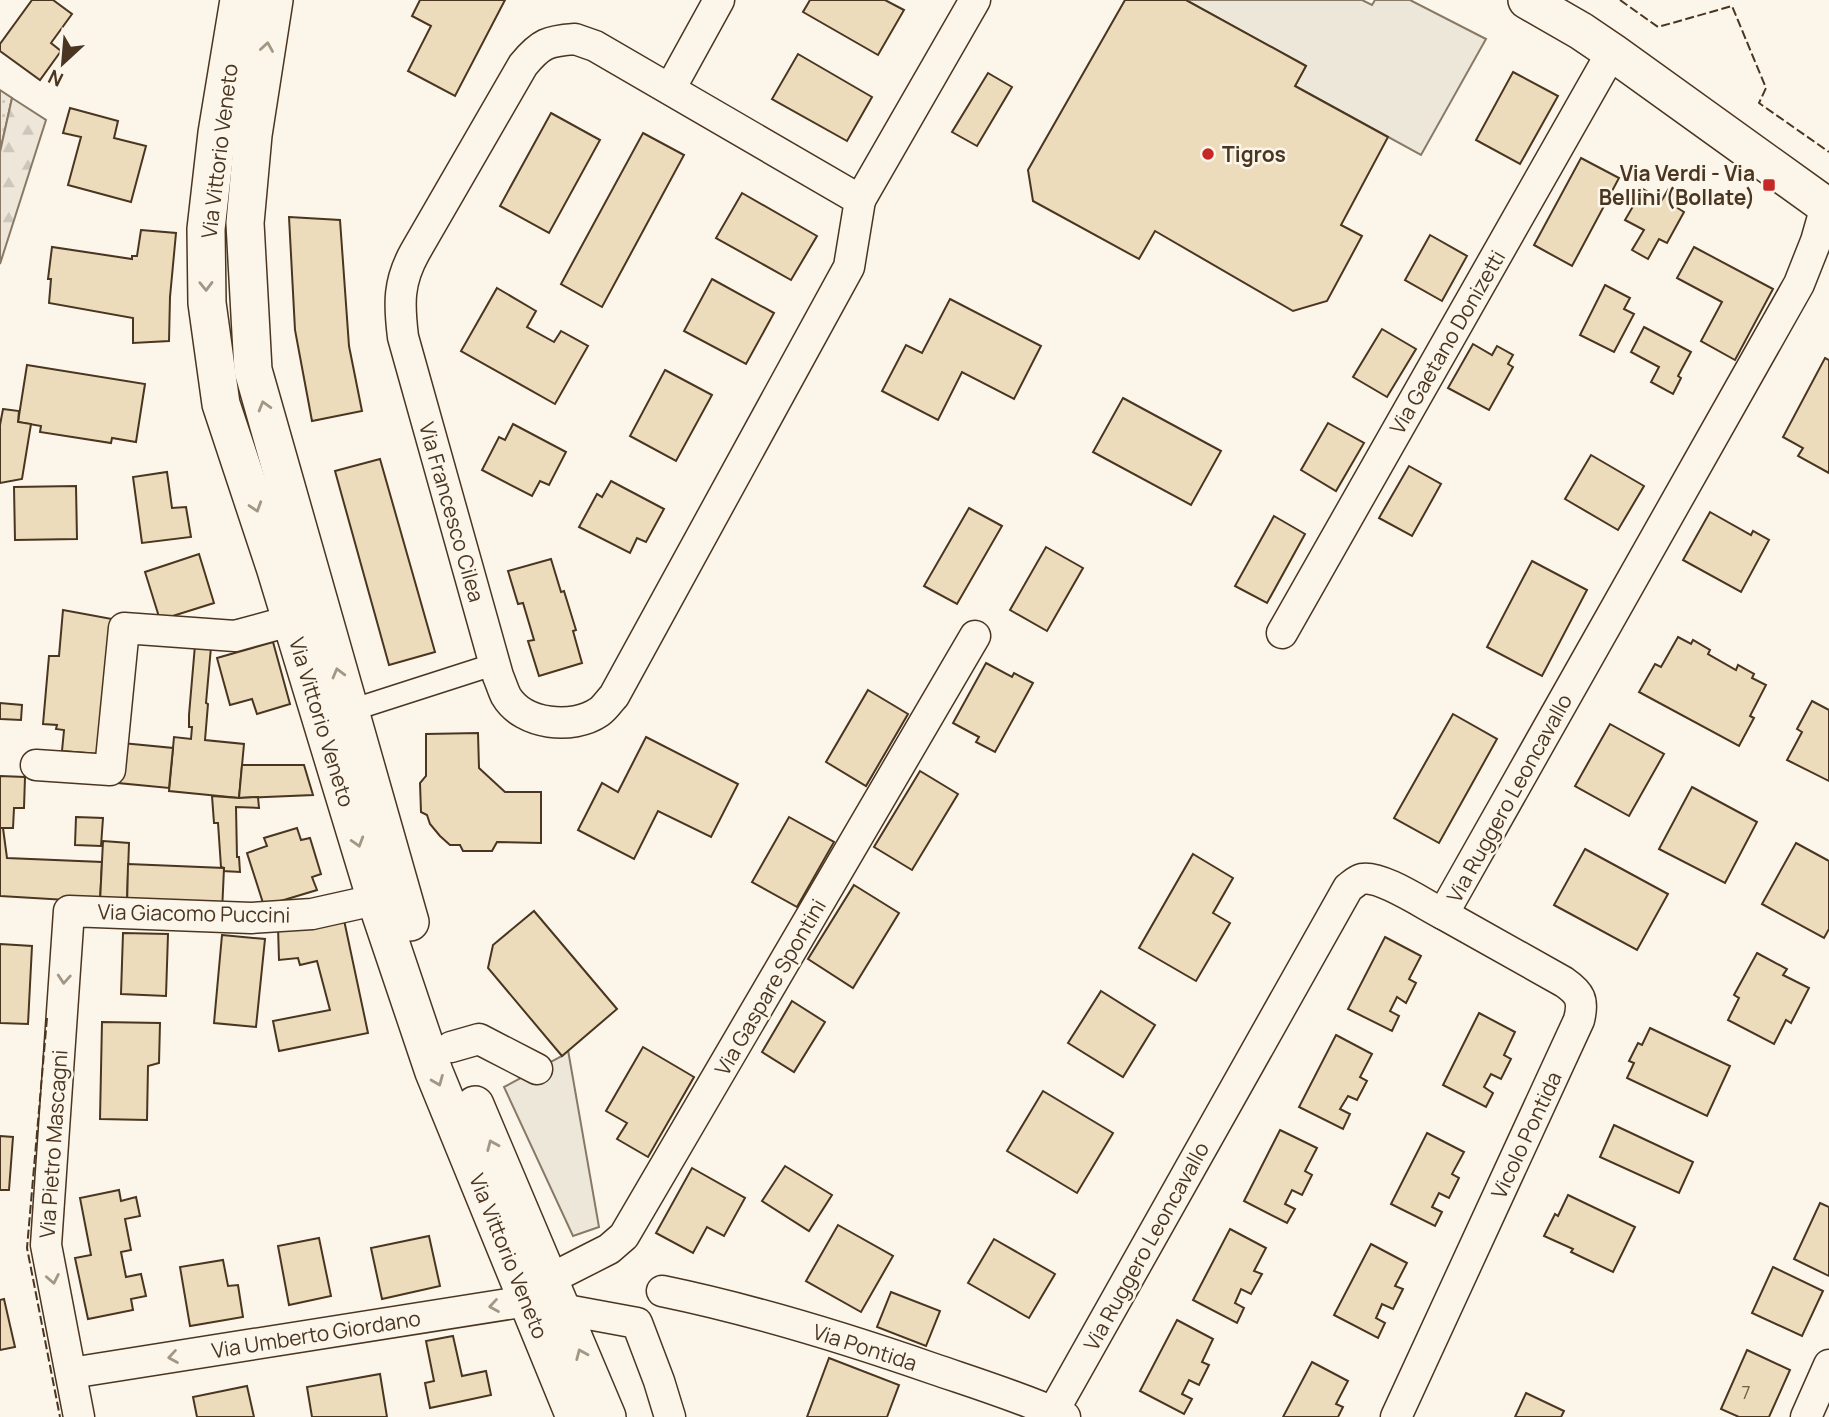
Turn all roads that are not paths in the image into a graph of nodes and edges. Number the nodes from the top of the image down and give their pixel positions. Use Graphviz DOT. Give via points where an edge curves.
graph roads {
  1 [pos="239,0"];
  2 [pos="274,0"];
  3 [pos="719,0"];
  4 [pos="975,0"];
  5 [pos="1527,0"];
  6 [pos="1546,0"];
  7 [pos="1581,31"];
  8 [pos="1612,52"];
  9 [pos="670,89"];
  10 [pos="860,200"];
  11 [pos="1827,207"];
  12 [pos="307,617"];
  13 [pos="1282,633"];
  14 [pos="975,636"];
  15 [pos="495,664"];
  16 [pos="349,711"];
  17 [pos="36,765"];
  18 [pos="388,897"];
  19 [pos="69,911"];
  20 [pos="1443,914"];
  21 [pos="451,1047"];
  22 [pos="537,1069"];
  23 [pos="662,1291"];
  24 [pos="545,1296"];
  25 [pos="1829,1365"];
  26 [pos="71,1373"];
  27 [pos="1059,1414"];
  28 [pos="79,1417"];
  29 [pos="575,1417"];
  30 [pos="607,1417"];
  31 [pos="670,1417"];
  32 [pos="1396,1417"];
  33 [pos="1806,1417"];
  1 -- 12 [label="street, Via Vittorio Veneto, one-way" via="206,229 206,303 222,404"];
  12 -- 2 [label="street, Via Vittorio Veneto, one-way" via="253,370 245,223"];
  3 -- 9 [label="street"];
  4 -- 10 [label="street, Via Francesco Cilea"];
  5 -- 7 [label="street"];
  6 -- 7 [label="street"];
  7 -- 8 [label="street"];
  8 -- 11 [label="street"];
  8 -- 13 [label="street, Via Gaetano Donizetti"];
  9 -- 10 [label="street, Via Francesco Cilea"];
  9 -- 15 [label="street, Via Francesco Cilea" via="575,39 555,40 537,48 405,270 400,291 403,337"];
  10 -- 15 [label="street, Via Francesco Cilea" via="849,267 614,696 598,712 573,722 550,723 523,713 507,698"];
  11 -- 20 [label="street, Via Ruggero Leoncavallo" via="1799,285"];
  16 -- 12 [label="street, Via Vittorio Veneto, one-way"];
  12 -- 17 [label="street" via="235,636 124,628 110,770"];
  12 -- 18 [label="street, Via Vittorio Veneto, one-way"];
  14 -- 24 [label="street, Via Gaspare Spontini" via="624,1236"];
  15 -- 16 [label="street"];
  16 -- 18 [label="street, Via Vittorio Veneto"];
  18 -- 19 [label="street, Via Giacomo Puccini" via="312,914 251,918"];
  18 -- 21 [label="street, Via Vittorio Veneto"];
  18 -- 24 [label="street, Via Vittorio Veneto, one-way" via="434,1072"];
  19 -- 26 [label="street, Via Pietro Mascagni, one-way" via="46,1245"];
  20 -- 27 [label="street, Via Ruggero Leoncavallo" via="1373,879 1359,879 1348,888"];
  20 -- 32 [label="street, Vicolo Pontida" via="1575,989 1582,1007 1580,1020"];
  21 -- 22 [label="street" via="479,1040"];
  24 -- 21 [label="street, Via Vittorio Veneto, one-way"];
  23 -- 27 [label="street, Via Pontida" via="849,1340"];
  24 -- 26 [label="street, Via Umberto Giordano, one-way"];
  24 -- 29 [label="street, Via Vittorio Veneto"];
  30 -- 24 [label="street, Via Vittorio Veneto, one-way"];
  24 -- 31 [label="street" via="637,1323"];
  25 -- 33 [label="street"];
  26 -- 28 [label="street, Via Pietro Mascagni"];
}
